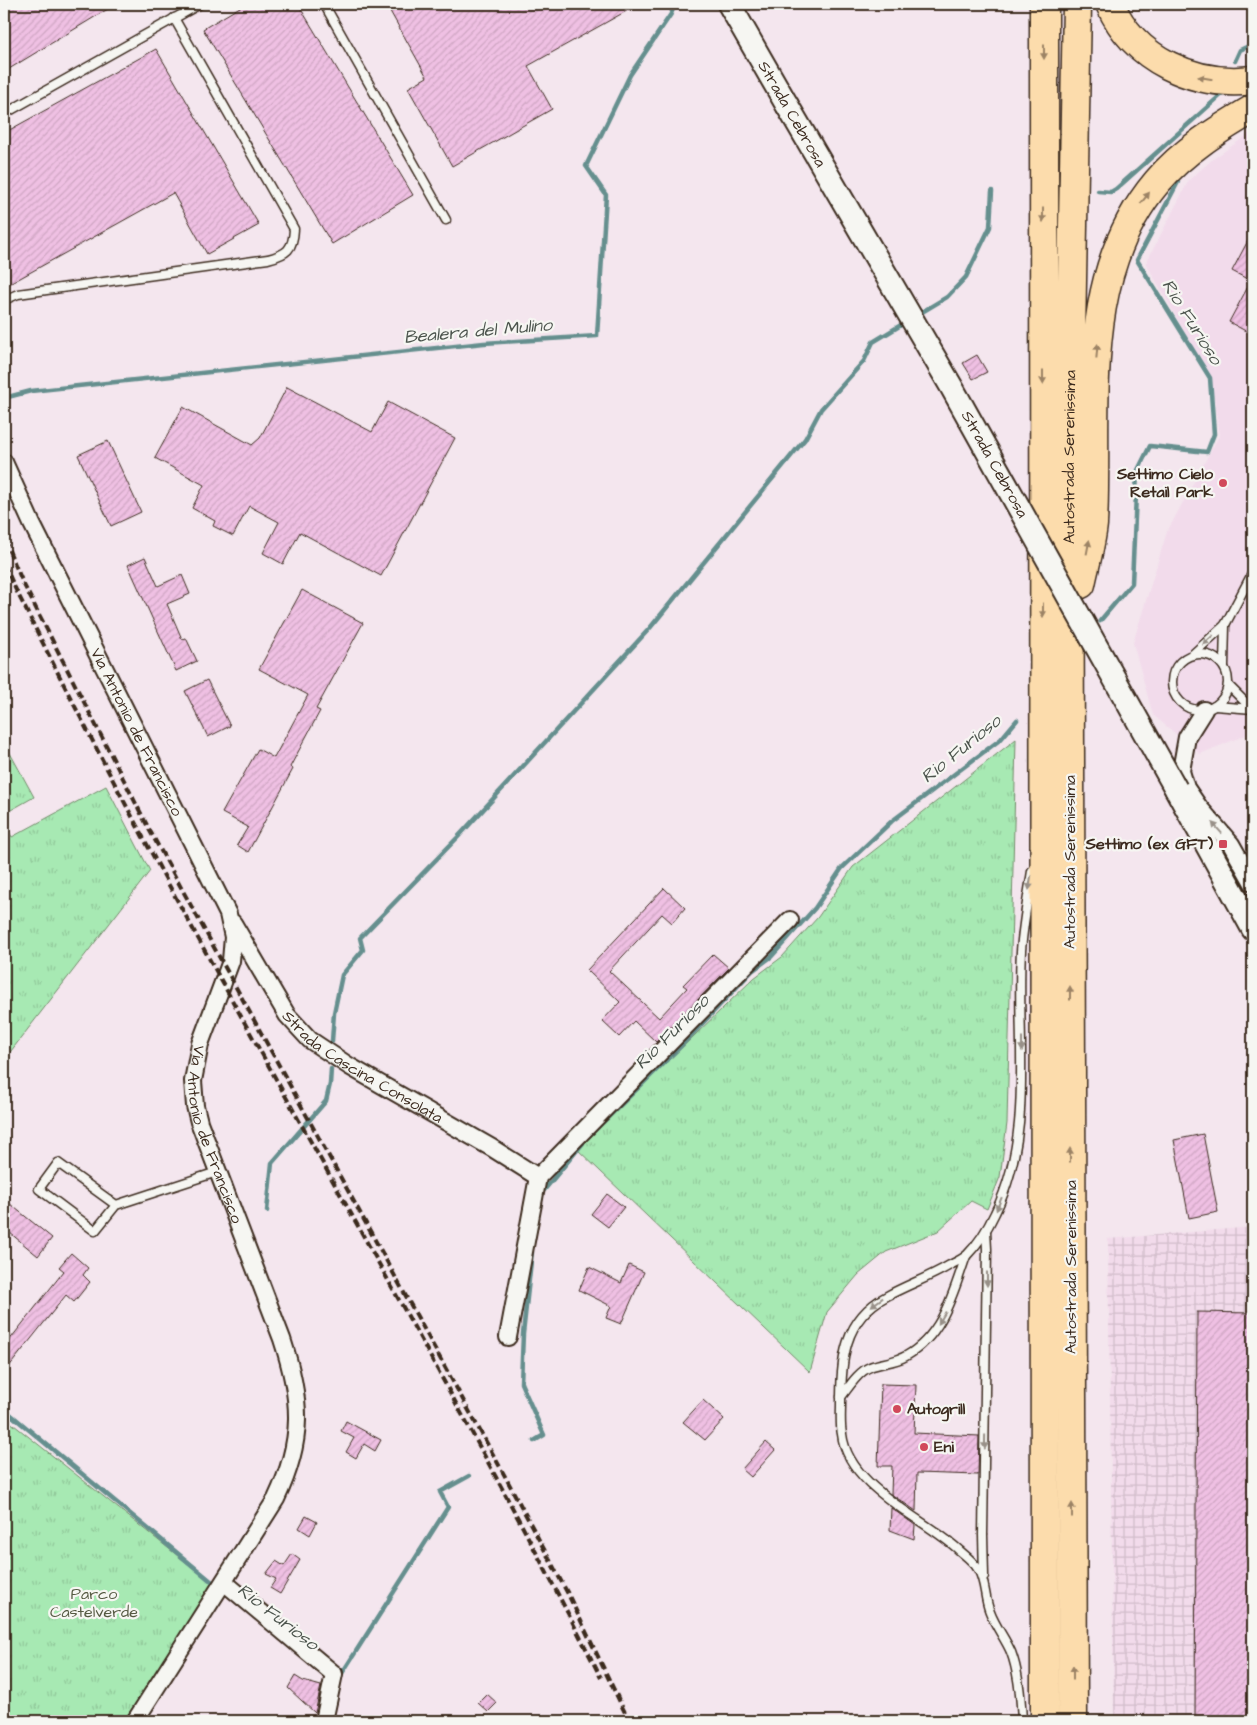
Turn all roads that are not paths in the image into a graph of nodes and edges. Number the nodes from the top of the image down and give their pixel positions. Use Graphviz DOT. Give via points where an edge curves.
graph roads {
  1 [pos="200,4"];
  2 [pos="324,4"];
  3 [pos="729,4"];
  4 [pos="1044,4"];
  5 [pos="1078,4"];
  6 [pos="1110,4"];
  7 [pos="174,18"];
  8 [pos="1253,80"];
  9 [pos="1253,109"];
  10 [pos="4,114"];
  11 [pos="446,220"];
  12 [pos="4,300"];
  13 [pos="4,462"];
  14 [pos="1253,572"];
  15 [pos="1225,625"];
  16 [pos="1069,647"];
  17 [pos="1192,655"];
  18 [pos="1224,666"];
  19 [pos="1228,685"];
  20 [pos="1210,708"];
  21 [pos="1252,709"];
  22 [pos="1044,782"];
  23 [pos="1036,842"];
  24 [pos="1033,861"];
  25 [pos="1253,883"];
  26 [pos="228,914"];
  27 [pos="790,920"];
  28 [pos="1253,929"];
  29 [pos="217,1172"];
  30 [pos="538,1176"];
  31 [pos="116,1204"];
  32 [pos="986,1231"];
  33 [pos="966,1256"];
  34 [pos="508,1337"];
  35 [pos="841,1397"];
  36 [pos="224,1582"];
  37 [pos="984,1584"];
  38 [pos="135,1721"];
  39 [pos="324,1721"];
  40 [pos="1022,1721"];
  41 [pos="1045,1721"];
  42 [pos="1073,1721"];
  1 -- 7 [label="lane"];
  2 -- 11 [label="lane"];
  3 -- 28 [label="main road, Strada Cebrosa, bridge" via="951,386"];
  4 -- 22 [label="highway, Autostrada Serenissima, one-way"];
  5 -- 16 [label="highway, Autostrada Serenissima" via="1069,446"];
  8 -- 6 [label="highway, one-way" via="1235,82 1177,71 1133,40"];
  7 -- 10 [label="lane"];
  7 -- 12 [label="lane" via="294,229 291,248 282,256 268,259 18,294"];
  16 -- 9 [label="highway, one-way" via="1092,526 1098,330 1114,257 1137,208 1158,181 1203,141"];
  13 -- 26 [label="street, Via Antonio de Francisco"];
  14 -- 15 [label="lane"];
  15 -- 17 [label="lane, one-way"];
  15 -- 18 [label="lane"];
  42 -- 16 [label="highway, Autostrada Serenissima, one-way"];
  17 -- 18 [label="lane" via="1211,655"];
  17 -- 20 [label="lane" via="1176,666 1172,675 1174,694 1188,708"];
  18 -- 19 [label="lane"];
  19 -- 20 [label="lane" via="1224,697"];
  19 -- 21 [label="lane"];
  20 -- 21 [label="lane"];
  25 -- 20 [label="street, one-way" via="1232,844 1186,788 1181,771 1187,737"];
  22 -- 23 [label="lane"];
  22 -- 41 [label="highway, Autostrada Serenissima"];
  24 -- 32 [label="lane, one-way" via="1021,950 1022,1092 1007,1183"];
  26 -- 29 [label="street, Via Antonio de Francisco" via="233,938 232,960 200,1044 193,1081 199,1122"];
  26 -- 30 [label="street, Strada Cascina Consolata" via="287,1015 310,1040 348,1066"];
  27 -- 30 [label="street"];
  29 -- 31 [label="lane"];
  29 -- 36 [label="street, Via Antonio de Francisco" via="282,1339 298,1411 294,1450 284,1481"];
  30 -- 34 [label="street"];
  31 -- 31 [label="lane" via="95,1231 39,1189 58,1163"];
  32 -- 33 [label="lane"];
  32 -- 37 [label="lane, one-way"];
  33 -- 35 [label="lane, one-way" via="948,1307 935,1330 905,1357 868,1368"];
  33 -- 35 [label="lane, one-way" via="885,1296 867,1310 854,1325 846,1347 841,1368"];
  35 -- 37 [label="lane" via="842,1435 847,1453 861,1473 881,1494 949,1540 978,1568"];
  36 -- 38 [label="street, Via Antonio de Francisco"];
  36 -- 39 [label="street" via="334,1674"];
  37 -- 40 [label="lane" via="990,1614 1011,1652 1018,1680"];
}
